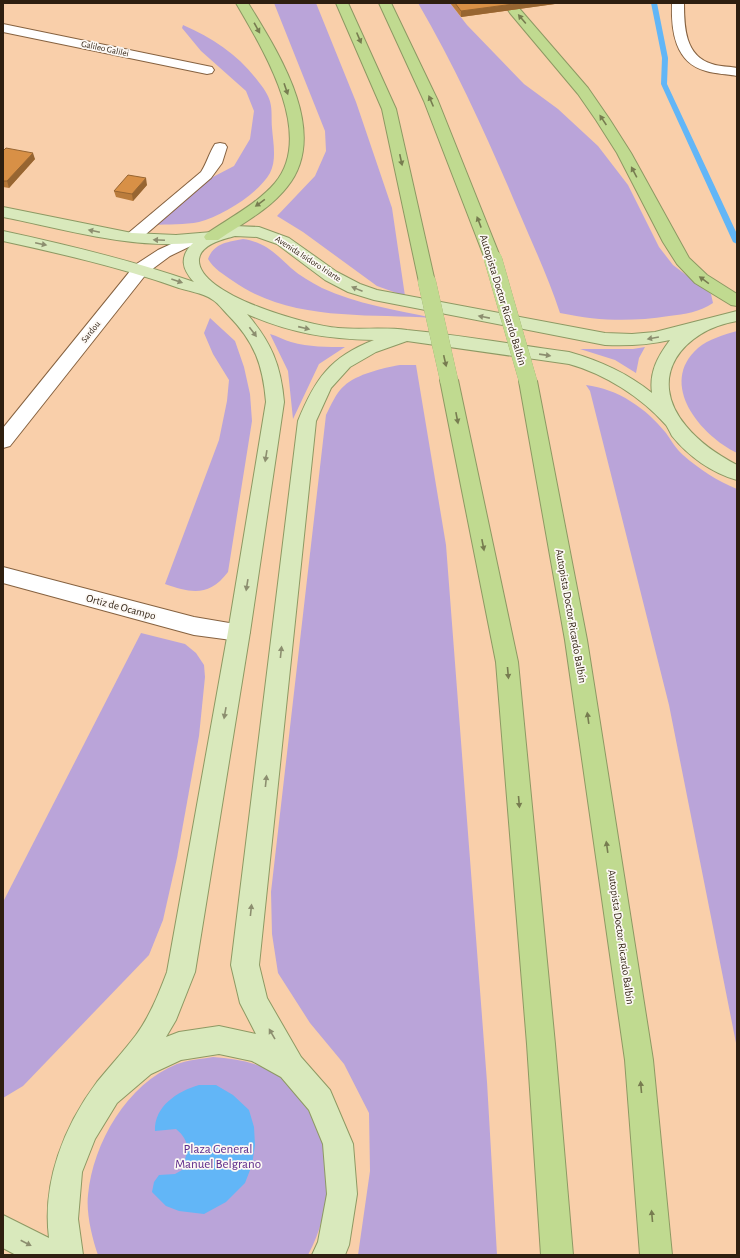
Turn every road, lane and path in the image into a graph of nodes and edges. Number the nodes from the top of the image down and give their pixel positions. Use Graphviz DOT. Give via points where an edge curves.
graph roads {
  1 [pos="242,3"];
  2 [pos="342,3"];
  3 [pos="385,3"];
  4 [pos="678,3"];
  5 [pos="514,10"];
  6 [pos="9,29"];
  7 [pos="3,39"];
  8 [pos="207,70"];
  9 [pos="737,72"];
  10 [pos="220,147"];
  11 [pos="3,212"];
  12 [pos="113,235"];
  13 [pos="3,236"];
  14 [pos="212,237"];
  15 [pos="132,238"];
  16 [pos="193,239"];
  17 [pos="94,256"];
  18 [pos="141,269"];
  19 [pos="216,295"];
  20 [pos="737,301"];
  21 [pos="737,316"];
  22 [pos="705,325"];
  23 [pos="406,335"];
  24 [pos="670,419"];
  25 [pos="3,441"];
  26 [pos="737,473"];
  27 [pos="3,575"];
  28 [pos="239,632"];
  29 [pos="291,1068"];
  30 [pos="107,1093"];
  31 [pos="3,1231"];
  32 [pos="49,1255"];
  33 [pos="67,1255"];
  34 [pos="328,1255"];
  35 [pos="557,1255"];
  36 [pos="656,1255"];
  1 -- 14 [label="highway, one-way" via="271,53 284,84 294,114 298,138 296,162 282,184"];
  2 -- 35 [label="highway, one-way, bridge" via="389,109 449,380 507,662"];
  36 -- 3 [label="highway, Autopista Doctor Ricardo Balbín, one-way, bridge" via="638,1052 576,640 528,381 493,259 431,101"];
  4 -- 9 [label="street" via="677,19 682,43 689,57 710,68"];
  20 -- 5 [label="highway, one-way" via="701,279 683,261 670,242 624,153 583,90"];
  6 -- 7 [label="street"];
  6 -- 8 [label="street, Galileo Galilei"];
  10 -- 15 [label="street" via="215,163 206,175"];
  12 -- 11 [label="main road, Avenida Isidoro Iriarte, one-way"];
  12 -- 15 [label="main road, Avenida Isidoro Iriarte"];
  12 -- 17 [label="main road"];
  13 -- 17 [label="main road, one-way"];
  14 -- 16 [label="main road, Avenida Isidoro Iriarte"];
  14 -- 19 [label="main road" via="193,251 190,264 194,272"];
  22 -- 14 [label="main road, Avenida Isidoro Iriarte, one-way" via="655,338 605,339 374,295 331,276 272,235 241,231"];
  16 -- 15 [label="main road, Avenida Isidoro Iriarte, one-way"];
  16 -- 18 [label="street, Sardou" via="164,253"];
  17 -- 18 [label="main road"];
  18 -- 19 [label="main road, one-way"];
  18 -- 25 [label="street, Sardou"];
  19 -- 23 [label="main road, one-way" via="270,318 315,331"];
  19 -- 28 [label="main road, one-way" via="239,316 260,341 273,372 275,387 274,410"];
  21 -- 22 [label="main road"];
  22 -- 24 [label="main road" via="678,341 662,363 659,390"];
  23 -- 24 [label="main road, one-way" via="587,362 633,386"];
  29 -- 23 [label="main road, one-way" via="254,1003 245,965 307,421 316,396 331,374 348,358"];
  24 -- 26 [label="main road" via="690,444 721,466"];
  27 -- 28 [label="street, Ortiz de Ocampo" via="194,626"];
  28 -- 30 [label="main road, one-way" via="181,972 166,1010 147,1044"];
  29 -- 30 [label="main road" via="256,1048 219,1040 187,1044 141,1064"];
  29 -- 34 [label="main road" via="320,1100 338,1144 342,1194 333,1245"];
  30 -- 33 [label="main road" via="83,1130 67,1172 62,1219"];
  31 -- 32 [label="main road, one-way"];
}
